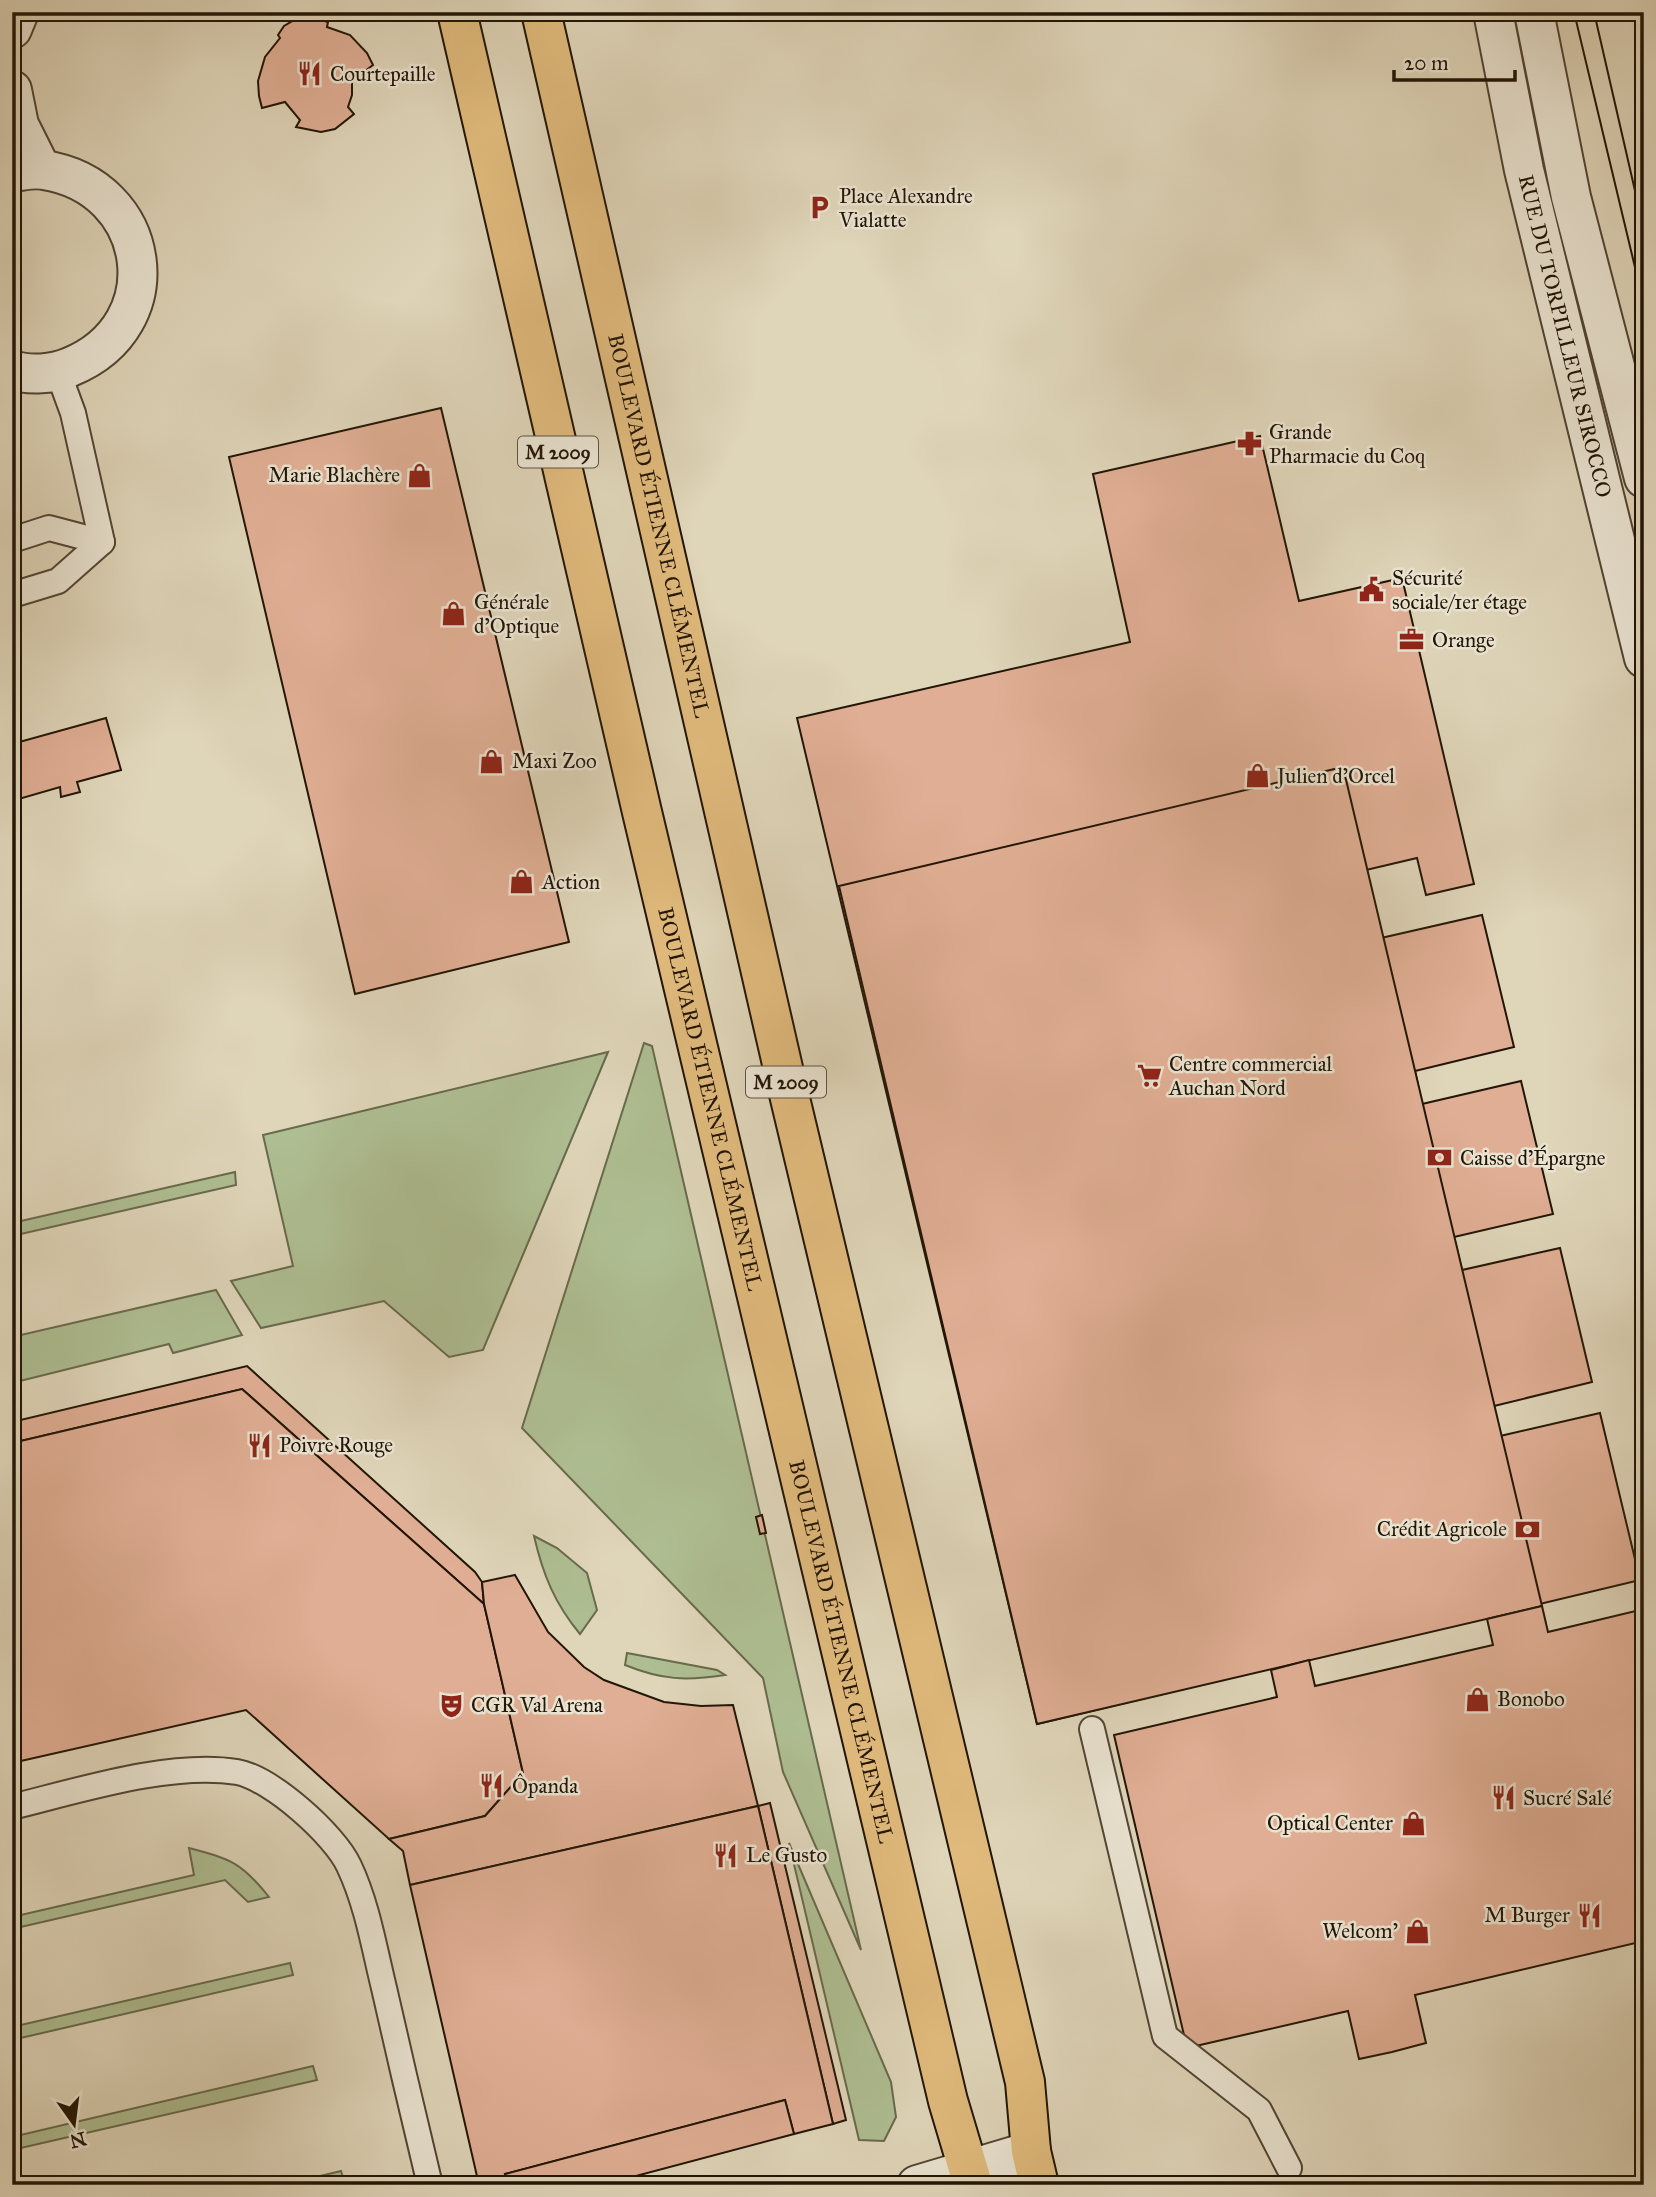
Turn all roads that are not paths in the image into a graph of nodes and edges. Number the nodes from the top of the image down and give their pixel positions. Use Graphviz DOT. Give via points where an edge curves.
graph roads {
  1 [pos="19,12"];
  2 [pos="457,12"];
  3 [pos="541,12"];
  4 [pos="1493,12"];
  5 [pos="1534,12"];
  6 [pos="12,29"];
  7 [pos="12,90"];
  8 [pos="27,171"];
  9 [pos="12,370"];
  10 [pos="58,372"];
  11 [pos="1644,478"];
  12 [pos="12,540"];
  13 [pos="102,542"];
  14 [pos="12,596"];
  15 [pos="1644,659"];
  16 [pos="1092,1729"];
  17 [pos="12,1807"];
  18 [pos="1035,2168"];
  19 [pos="1289,2168"];
  20 [pos="970,2176"];
  21 [pos="430,2185"];
  22 [pos="917,2185"];
  1 -- 6 [label="street"];
  2 -- 20 [label="main road, BOULEVARD ÉTIENNE CLÉMENTEL / M 2009" via="654,865 948,2101"];
  3 -- 18 [label="main road, BOULEVARD ÉTIENNE CLÉMENTEL / M 2009" via="791,1103 1026,2082"];
  4 -- 15 [label="street, RUE DU TORPILLEUR SIROCCO" via="1524,170"];
  5 -- 11 [label="street, RUE DU TORPILLEUR SIROCCO" via="1571,197"];
  7 -- 8 [label="street"];
  8 -- 10 [label="street" via="73,176 101,192 123,216 136,251 138,277 131,311 114,339 88,360"];
  9 -- 10 [label="street"];
  10 -- 13 [label="lane" via="73,413"];
  12 -- 13 [label="lane" via="49,528"];
  13 -- 14 [label="lane" via="58,581"];
  16 -- 19 [label="lane" via="1165,2036 1259,2110"];
  17 -- 21 [label="lane" via="131,1779 239,1772 279,1793 318,1827 348,1863 366,1914"];
  18 -- 20 [label="street"];
  20 -- 22 [label="street"];
}
